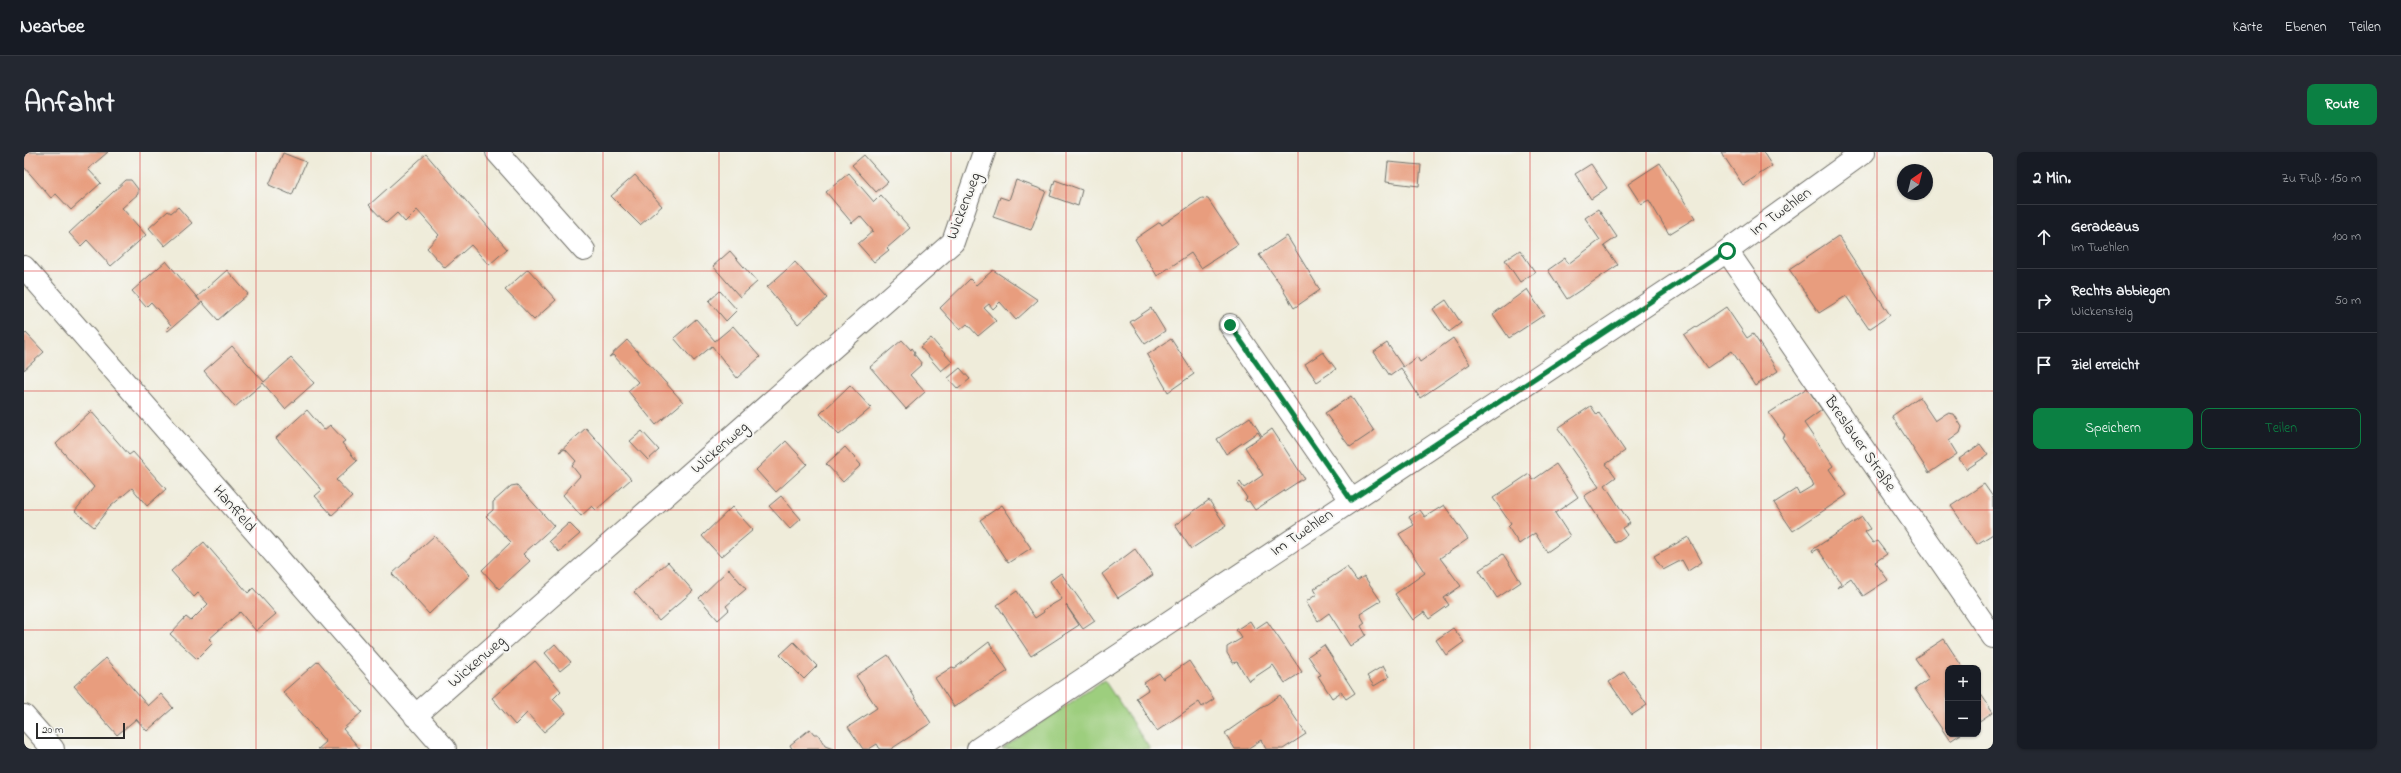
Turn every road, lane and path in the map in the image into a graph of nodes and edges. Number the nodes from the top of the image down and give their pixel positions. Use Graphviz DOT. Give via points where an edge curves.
graph roads {
  1 [pos="498,152"];
  2 [pos="984,152"];
  3 [pos="1864,152"];
  4 [pos="584,250"];
  5 [pos="1727,251"];
  6 [pos="24,267"];
  7 [pos="1230,325"];
  8 [pos="1351,500"];
  9 [pos="1993,637"];
  10 [pos="24,716"];
  11 [pos="415,716"];
  12 [pos="53,749"];
  13 [pos="445,749"];
  14 [pos="978,749"];
  1 -- 4 [label="street"];
  2 -- 11 [label="street, Wickenweg" via="953,242"];
  3 -- 5 [label="street, Im Twehlen"];
  5 -- 8 [label="street, Im Twehlen"];
  5 -- 9 [label="street, Breslauer Straße"];
  6 -- 11 [label="street, Hanffeld"];
  7 -- 8 [label="street"];
  8 -- 14 [label="street, Im Twehlen"];
  10 -- 12 [label="street"];
  11 -- 13 [label="street, Hanffeld"];
}
